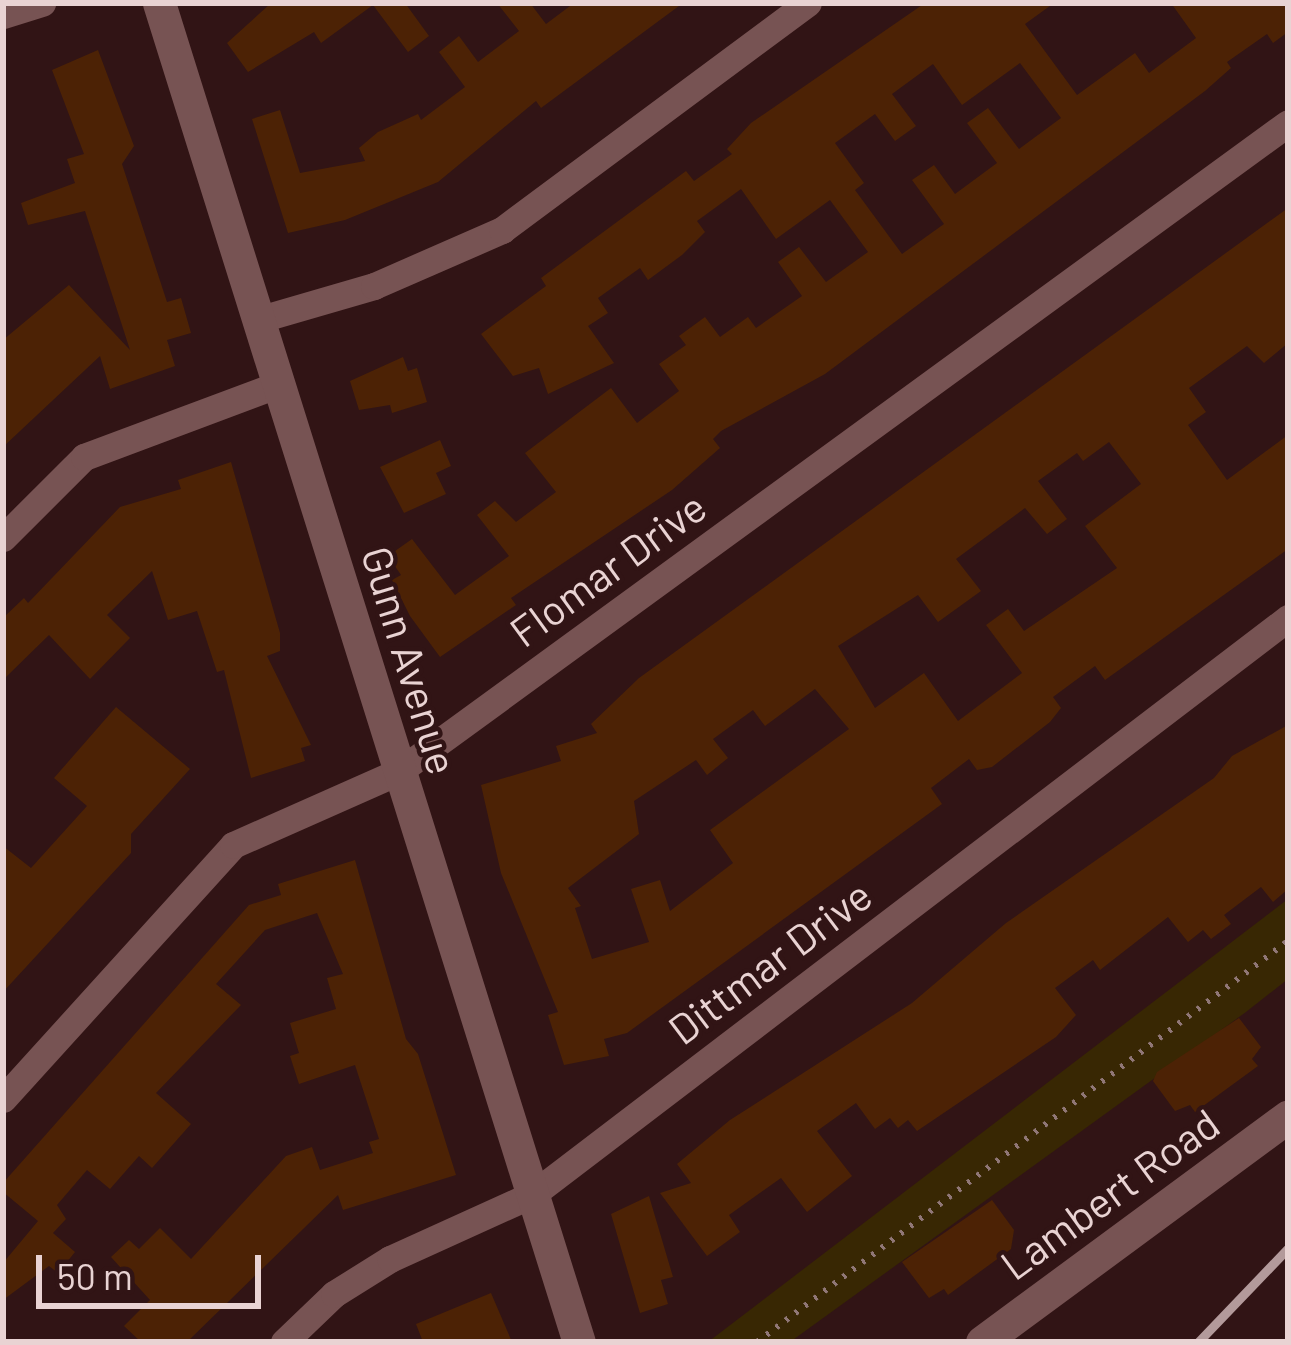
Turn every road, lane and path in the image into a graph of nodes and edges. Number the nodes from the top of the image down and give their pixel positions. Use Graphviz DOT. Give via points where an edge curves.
graph roads {
  1 [pos="42,3"];
  2 [pos="158,3"];
  3 [pos="808,3"];
  4 [pos="3,16"];
  5 [pos="1288,123"];
  6 [pos="257,320"];
  7 [pos="279,384"];
  8 [pos="3,538"];
  9 [pos="1288,618"];
  10 [pos="398,772"];
  11 [pos="1288,941"];
  12 [pos="3,1100"];
  13 [pos="1288,1117"];
  14 [pos="533,1195"];
  15 [pos="284,1342"];
  16 [pos="579,1342"];
  17 [pos="757,1342"];
  18 [pos="982,1342"];
  1 -- 4 [label="street"];
  2 -- 6 [label="street, Gunn Avenue"];
  3 -- 6 [label="street" via="502,230 374,286"];
  5 -- 10 [label="street, Flomar Drive"];
  6 -- 7 [label="street, Gunn Avenue"];
  7 -- 8 [label="street" via="84,457"];
  7 -- 10 [label="street, Gunn Avenue"];
  9 -- 14 [label="street, Dittmar Drive"];
  10 -- 12 [label="street, Flomar Drive" via="233,845"];
  10 -- 14 [label="street, Gunn Avenue"];
  11 -- 17 [label="path"];
  13 -- 18 [label="street, Lambert Road"];
  14 -- 15 [label="street, Dittmar Drive" via="389,1259 334,1294"];
  14 -- 16 [label="street, Gunn Avenue"];
}
